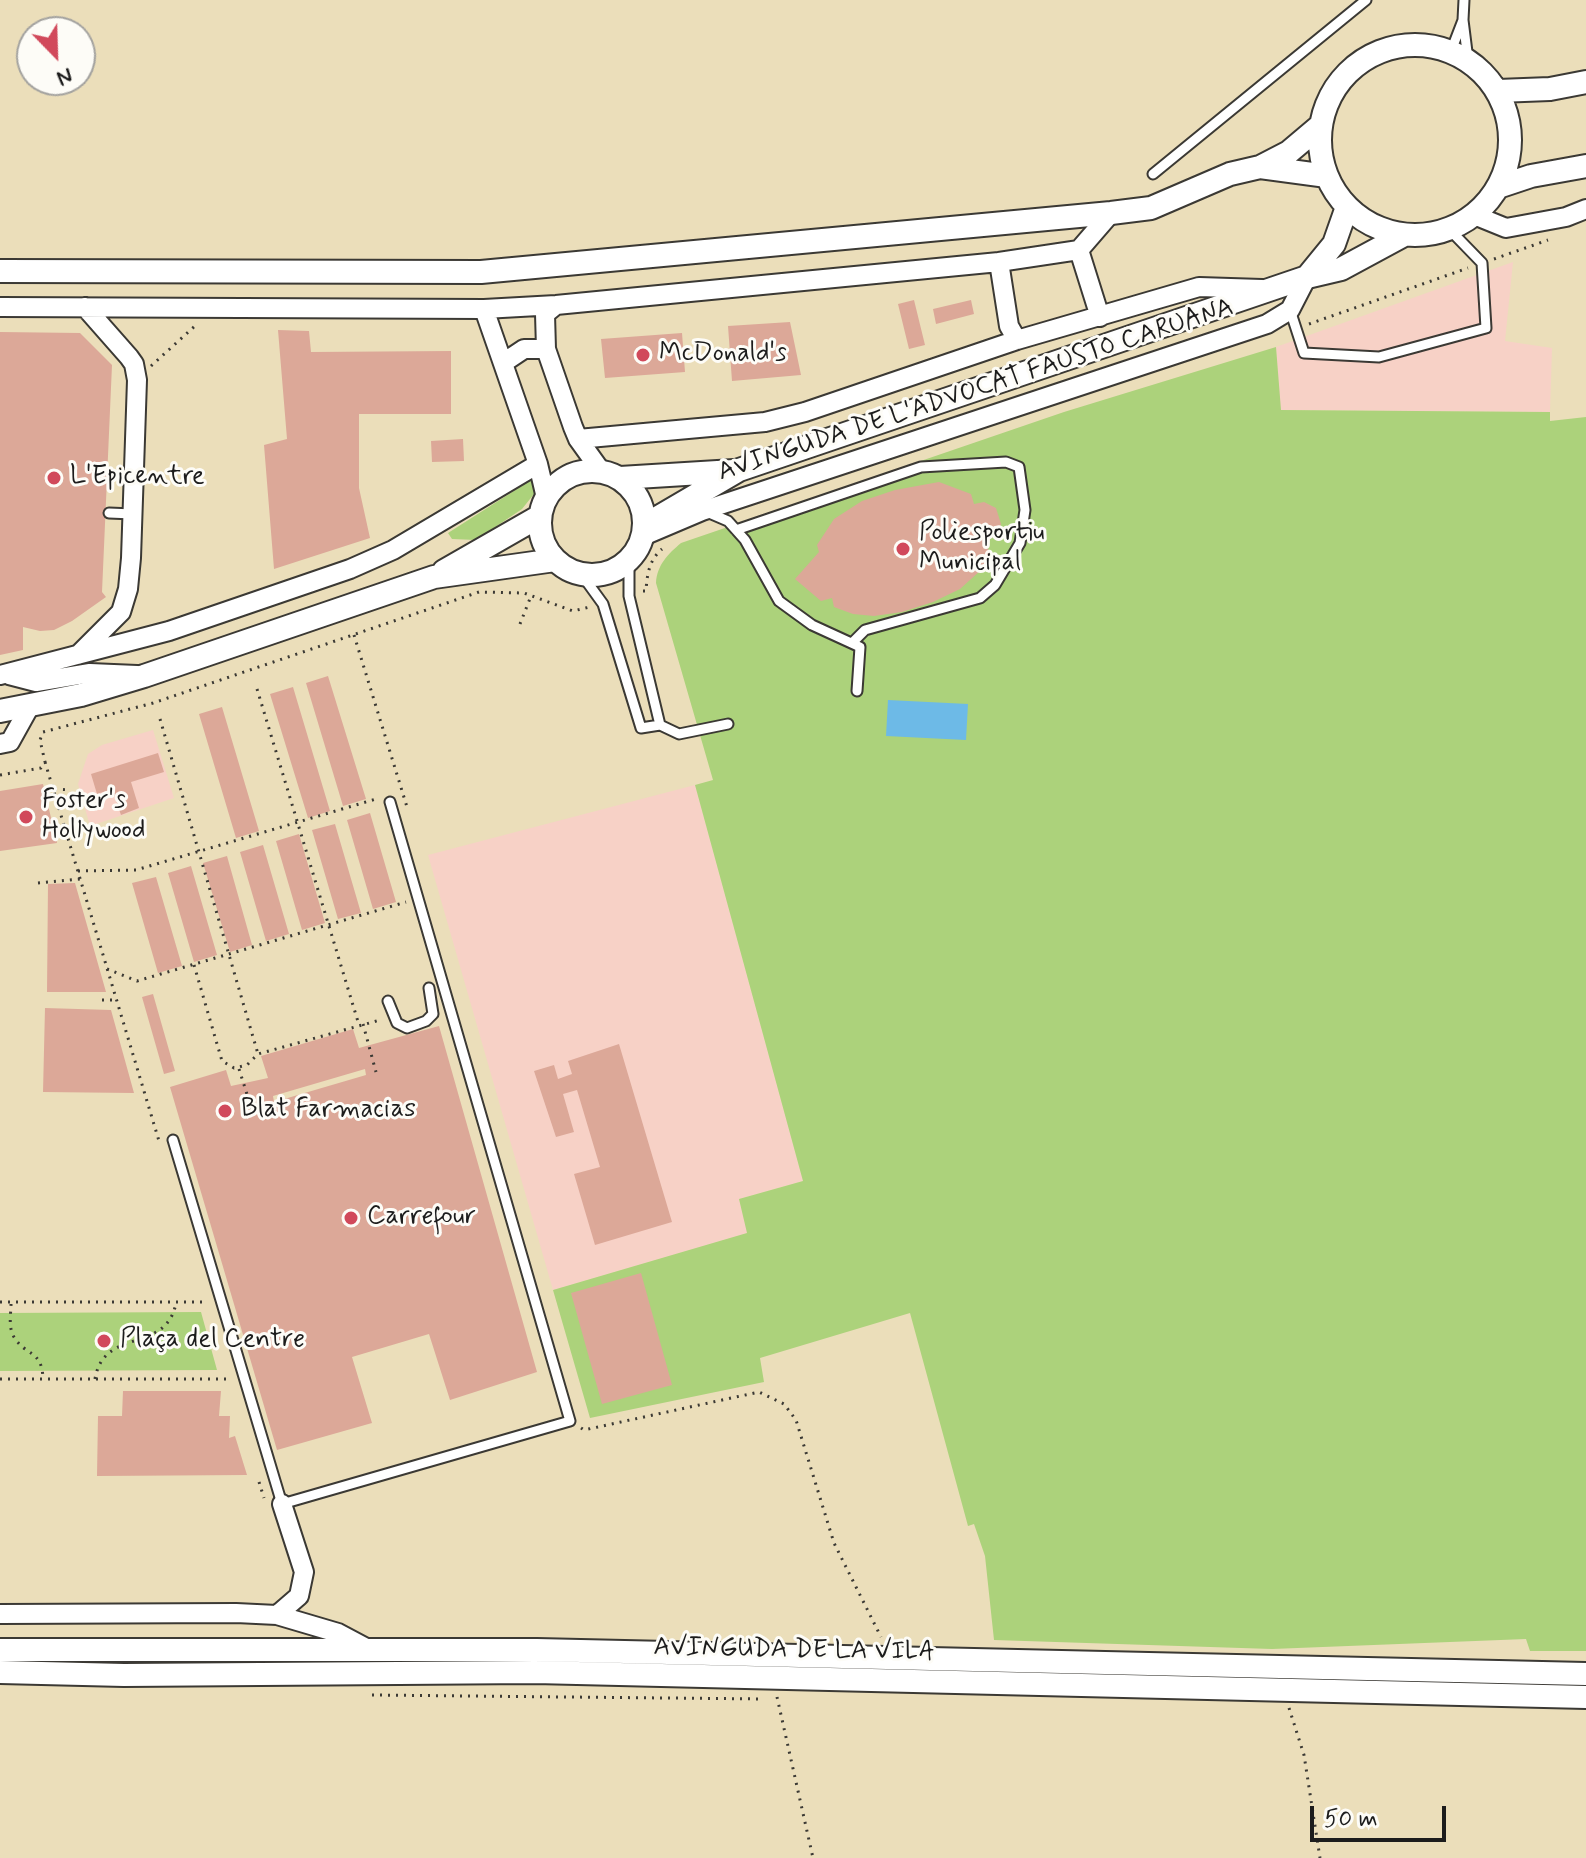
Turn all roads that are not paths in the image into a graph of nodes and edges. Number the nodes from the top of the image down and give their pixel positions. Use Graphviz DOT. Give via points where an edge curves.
graph roads {
  1 [pos="1366,0"];
  2 [pos="1464,0"];
  3 [pos="1463,20"];
  4 [pos="1460,56"];
  5 [pos="1586,82"];
  6 [pos="1498,91"];
  7 [pos="1321,125"];
  8 [pos="1586,166"];
  9 [pos="1260,167"];
  10 [pos="1153,174"];
  11 [pos="1327,176"];
  12 [pos="1498,187"];
  13 [pos="1347,207"];
  14 [pos="1586,209"];
  15 [pos="1111,213"];
  16 [pos="1474,215"];
  17 [pos="1449,229"];
  18 [pos="1404,235"];
  19 [pos="1079,250"];
  20 [pos="999,262"];
  21 [pos="0,271"];
  22 [pos="1307,277"];
  23 [pos="1270,290"];
  24 [pos="0,295"];
  25 [pos="556,305"];
  26 [pos="8,307"];
  27 [pos="85,307"];
  28 [pos="484,309"];
  29 [pos="1290,310"];
  30 [pos="1100,317"];
  31 [pos="1017,340"];
  32 [pos="546,349"];
  33 [pos="503,363"];
  34 [pos="578,439"];
  35 [pos="538,464"];
  36 [pos="739,470"];
  37 [pos="610,474"];
  38 [pos="734,500"];
  39 [pos="543,507"];
  40 [pos="702,511"];
  41 [pos="109,513"];
  42 [pos="133,514"];
  43 [pos="728,521"];
  44 [pos="644,530"];
  45 [pos="736,530"];
  46 [pos="555,560"];
  47 [pos="629,561"];
  48 [pos="582,575"];
  49 [pos="434,577"];
  50 [pos="853,642"];
  51 [pos="75,657"];
  52 [pos="3,675"];
  53 [pos="144,676"];
  54 [pos="857,691"];
  55 [pos="30,706"];
  56 [pos="0,711"];
  57 [pos="728,724"];
  58 [pos="660,725"];
  59 [pos="0,744"];
  60 [pos="389,798"];
  61 [pos="429,988"];
  62 [pos="388,1001"];
  63 [pos="173,1140"];
  64 [pos="274,1502"];
  65 [pos="0,1614"];
  66 [pos="277,1615"];
  67 [pos="0,1650"];
  68 [pos="371,1651"];
  69 [pos="0,1672"];
  70 [pos="1586,1674"];
  71 [pos="1586,1697"];
  1 -- 10 [label="lane"];
  2 -- 3 [label="lane"];
  3 -- 4 [label="lane"];
  3 -- 4 [label="lane"];
  4 -- 6 [label="street"];
  4 -- 7 [label="street" via="1417,44 1367,57 1329,98"];
  5 -- 6 [label="street"];
  6 -- 12 [label="street" via="1511,139"];
  7 -- 9 [label="street" via="1289,152"];
  7 -- 11 [label="street"];
  8 -- 12 [label="street"];
  9 -- 11 [label="street"];
  9 -- 15 [label="street" via="1230,174 1151,208"];
  11 -- 13 [label="street"];
  12 -- 16 [label="street"];
  13 -- 18 [label="street" via="1367,222"];
  13 -- 22 [label="street" via="1334,244"];
  14 -- 16 [label="street" via="1506,228"];
  15 -- 19 [label="street"];
  15 -- 21 [label="street" via="481,272"];
  16 -- 17 [label="street"];
  17 -- 18 [label="street"];
  17 -- 29 [label="lane" via="1482,263 1486,328 1379,357 1304,353"];
  18 -- 22 [label="street, AVINGUDA DE L'ADVOCAT FAUSTO CARUANA" via="1341,269"];
  19 -- 20 [label="street"];
  19 -- 30 [label="street"];
  20 -- 25 [label="street"];
  20 -- 31 [label="street" via="1009,326"];
  22 -- 23 [label="street, AVINGUDA DE L'ADVOCAT FAUSTO CARUANA"];
  22 -- 29 [label="street"];
  23 -- 30 [label="street" via="1199,287"];
  23 -- 36 [label="street, AVINGUDA DE L'ADVOCAT FAUSTO CARUANA"];
  24 -- 26 [label="street"];
  25 -- 28 [label="street"];
  25 -- 32 [label="street" via="545,314"];
  26 -- 27 [label="street"];
  27 -- 28 [label="street"];
  27 -- 42 [label="street" via="134,364"];
  28 -- 33 [label="street"];
  29 -- 38 [label="street, AVINGUDA DE L'ADVOCAT FAUSTO CARUANA" via="1267,324 1184,353"];
  30 -- 31 [label="street"];
  31 -- 34 [label="street" via="765,422"];
  32 -- 33 [label="street" via="524,349"];
  32 -- 34 [label="street"];
  33 -- 35 [label="street"];
  34 -- 37 [label="street"];
  35 -- 39 [label="street"];
  35 -- 51 [label="street" via="393,550 350,569"];
  36 -- 37 [label="street, AVINGUDA DE L'ADVOCAT FAUSTO CARUANA"];
  36 -- 44 [label="street, AVINGUDA DE L'ADVOCAT FAUSTO CARUANA"];
  37 -- 39 [label="street" via="583,471 561,480"];
  37 -- 44 [label="street" via="639,498"];
  38 -- 40 [label="street, AVINGUDA DE L'ADVOCAT FAUSTO CARUANA"];
  38 -- 43 [label="lane"];
  39 -- 46 [label="street" via="542,540"];
  39 -- 49 [label="street"];
  40 -- 43 [label="lane"];
  40 -- 44 [label="street, AVINGUDA DE L'ADVOCAT FAUSTO CARUANA"];
  41 -- 42 [label="lane"];
  42 -- 51 [label="street" via="128,589 121,612"];
  43 -- 45 [label="lane"];
  44 -- 47 [label="street"];
  45 -- 50 [label="lane" via="779,601 812,625"];
  45 -- 50 [label="lane" via="921,467 1006,462 1019,467 1025,510 1020,543 995,585 980,598 865,630"];
  46 -- 48 [label="street"];
  46 -- 49 [label="street"];
  47 -- 48 [label="street" via="607,574"];
  47 -- 58 [label="lane" via="629,596"];
  48 -- 58 [label="lane" via="603,604 641,728"];
  49 -- 53 [label="street"];
  50 -- 54 [label="lane" via="860,647"];
  51 -- 52 [label="street"];
  52 -- 53 [label="street" via="36,682 90,673"];
  53 -- 55 [label="street"];
  55 -- 56 [label="street"];
  55 -- 59 [label="street" via="10,742"];
  57 -- 58 [label="lane" via="679,734"];
  60 -- 64 [label="lane" via="570,1421"];
  61 -- 62 [label="lane" via="433,1014 407,1028 397,1023"];
  63 -- 64 [label="lane"];
  64 -- 66 [label="street" via="304,1572 299,1596"];
  65 -- 66 [label="street, AVINGUDA DE LA VILA"];
  66 -- 68 [label="street, AVINGUDA DE LA VILA" via="338,1633"];
  67 -- 68 [label="street, AVINGUDA DE LA VILA"];
  68 -- 70 [label="street, AVINGUDA DE LA VILA" via="537,1650"];
  69 -- 71 [label="street, AVINGUDA DE LA VILA" via="535,1672"];
}
